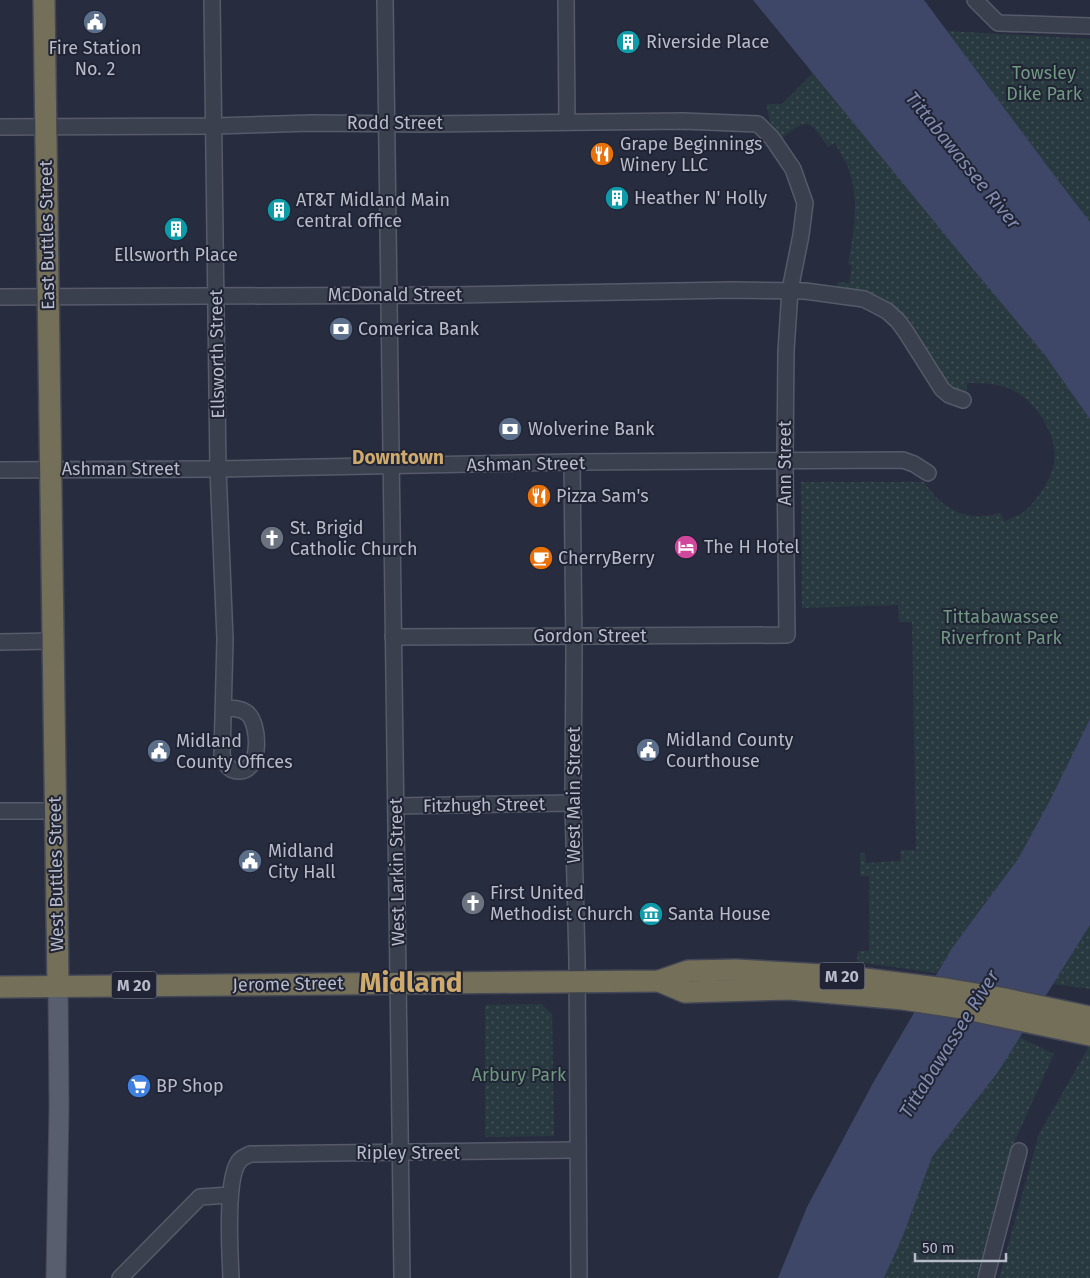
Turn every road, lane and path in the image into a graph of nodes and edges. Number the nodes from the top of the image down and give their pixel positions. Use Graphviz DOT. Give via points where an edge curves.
graph roads {
  1 [pos="44,0"];
  2 [pos="212,0"];
  3 [pos="385,0"];
  4 [pos="566,0"];
  5 [pos="975,0"];
  6 [pos="1090,26"];
  7 [pos="567,122"];
  8 [pos="386,124"];
  9 [pos="215,126"];
  10 [pos="0,127"];
  11 [pos="46,127"];
  12 [pos="780,148"];
  13 [pos="790,290"];
  14 [pos="389,295"];
  15 [pos="216,296"];
  16 [pos="0,297"];
  17 [pos="48,297"];
  18 [pos="963,400"];
  19 [pos="572,462"];
  20 [pos="784,462"];
  21 [pos="391,466"];
  22 [pos="50,469"];
  23 [pos="218,469"];
  24 [pos="0,470"];
  25 [pos="928,473"];
  26 [pos="787,635"];
  27 [pos="574,636"];
  28 [pos="393,637"];
  29 [pos="53,641"];
  30 [pos="0,642"];
  31 [pos="224,708"];
  32 [pos="573,803"];
  33 [pos="396,806"];
  34 [pos="0,811"];
  35 [pos="55,811"];
  36 [pos="736,980"];
  37 [pos="576,981"];
  38 [pos="399,983"];
  39 [pos="58,986"];
  40 [pos="0,987"];
  41 [pos="1090,1017"];
  42 [pos="1090,1035"];
  43 [pos="577,1150"];
  44 [pos="1019,1151"];
  45 [pos="400,1153"];
  46 [pos="230,1195"];
  47 [pos="56,1278"];
  48 [pos="120,1278"];
  49 [pos="230,1278"];
  50 [pos="402,1278"];
  51 [pos="579,1278"];
  52 [pos="986,1278"];
  1 -- 11 [label="highway, East Buttles Street"];
  2 -- 9 [label="street, Ellsworth Street"];
  3 -- 8 [label="street, West Larkin Street"];
  4 -- 7 [label="street"];
  5 -- 6 [label="street" via="998,23"];
  7 -- 8 [label="street, Rodd Street"];
  7 -- 12 [label="street, Rodd Street" via="758,124"];
  8 -- 9 [label="street, Rodd Street"];
  8 -- 14 [label="street, West Larkin Street"];
  9 -- 11 [label="street, Rodd Street"];
  9 -- 15 [label="street, Ellsworth Street"];
  10 -- 11 [label="street, Rodd Street"];
  11 -- 17 [label="highway, East Buttles Street"];
  12 -- 13 [label="street, Ann Street" via="793,170 805,203"];
  13 -- 14 [label="street, McDonald Street"];
  13 -- 18 [label="street, McDonald Street" via="864,299 887,310 906,332 942,389 949,396"];
  13 -- 20 [label="street, Ann Street"];
  14 -- 15 [label="street, McDonald Street"];
  14 -- 21 [label="street, West Larkin Street"];
  15 -- 17 [label="street, McDonald Street"];
  15 -- 23 [label="street, Ellsworth Street"];
  16 -- 17 [label="street, McDonald Street"];
  17 -- 22 [label="highway, East Buttles Street"];
  19 -- 20 [label="street, Ashman Street"];
  19 -- 21 [label="street, Ashman Street"];
  19 -- 27 [label="street, West Main Street"];
  20 -- 25 [label="street, Ashman Street" via="903,460"];
  20 -- 26 [label="street, Ann Street"];
  21 -- 23 [label="street, Ashman Street"];
  21 -- 28 [label="street, West Larkin Street"];
  22 -- 23 [label="street, Ashman Street"];
  22 -- 24 [label="street, Ashman Street"];
  22 -- 29 [label="highway, West Buttles Street"];
  23 -- 31 [label="street, Ellsworth Street" via="225,639"];
  26 -- 27 [label="street, Gordon Street"];
  27 -- 28 [label="street, Gordon Street"];
  27 -- 32 [label="street, West Main Street"];
  28 -- 33 [label="street, West Larkin Street"];
  29 -- 30 [label="street"];
  29 -- 35 [label="highway, West Buttles Street"];
  32 -- 33 [label="street, Fitzhugh Street"];
  32 -- 37 [label="street, West Main Street"];
  33 -- 38 [label="street, West Larkin Street"];
  34 -- 35 [label="street"];
  35 -- 39 [label="highway, West Buttles Street"];
  36 -- 37 [label="highway, M 20" via="688,971 659,981"];
  36 -- 41 [label="highway, M 20" via="791,972 893,981 1000,998"];
  36 -- 42 [label="highway, M 20" via="962,1008"];
  37 -- 38 [label="highway, Jerome Street / M 20"];
  37 -- 43 [label="street, West Main Street"];
  38 -- 39 [label="highway, Jerome Street / M 20"];
  38 -- 45 [label="street, West Larkin Street"];
  39 -- 40 [label="highway, Jerome Street / M 20"];
  39 -- 47 [label="main road, West Buttles Street"];
  43 -- 45 [label="street, Ripley Street"];
  43 -- 51 [label="street, West Main Street"];
  44 -- 52 [label="street"];
  45 -- 46 [label="street, Ripley Street" via="250,1154 240,1160 235,1169"];
  45 -- 50 [label="street, West Larkin Street"];
  46 -- 48 [label="street" via="200,1197"];
  46 -- 49 [label="street"];
}
